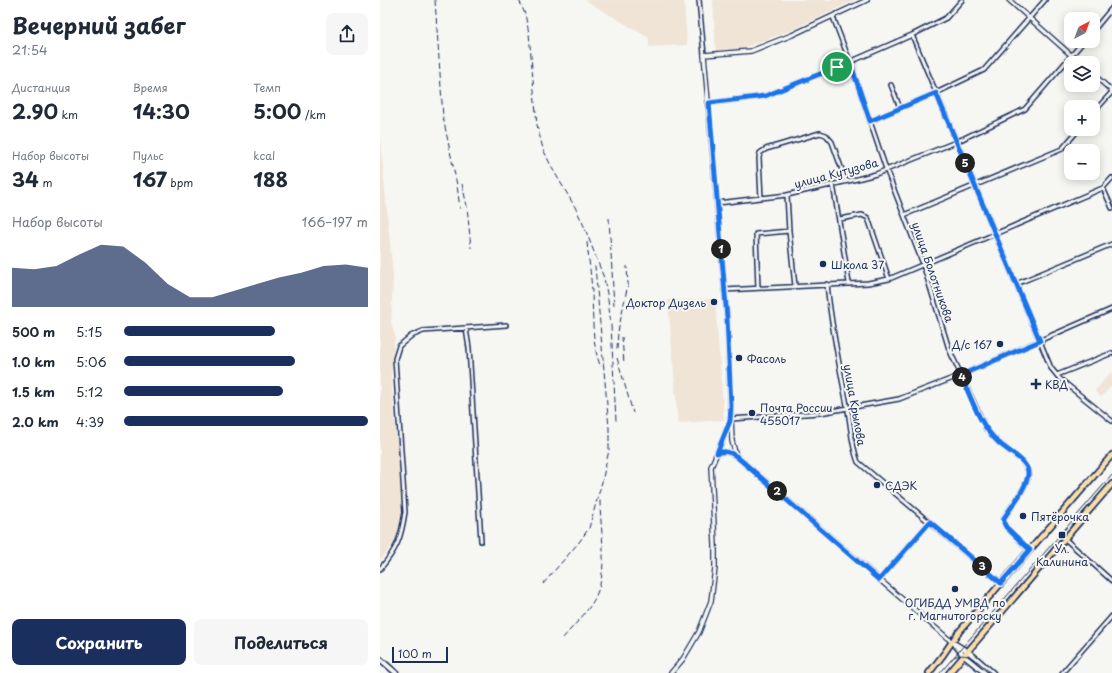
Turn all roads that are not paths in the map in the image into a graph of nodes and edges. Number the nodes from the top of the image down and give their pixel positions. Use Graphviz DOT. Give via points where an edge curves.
graph roads {
  1 [pos="699,0"];
  2 [pos="867,0"];
  3 [pos="962,0"];
  4 [pos="1009,0"];
  5 [pos="1045,0"];
  6 [pos="1112,8"];
  7 [pos="833,17"];
  8 [pos="1030,18"];
  9 [pos="1100,23"];
  10 [pos="912,35"];
  11 [pos="1078,48"];
  12 [pos="704,55"];
  13 [pos="1072,56"];
  14 [pos="850,62"];
  15 [pos="1064,65"];
  16 [pos="1100,80"];
  17 [pos="891,85"];
  18 [pos="1112,91"];
  19 [pos="936,93"];
  20 [pos="709,103"];
  21 [pos="1100,106"];
  22 [pos="900,108"];
  23 [pos="870,121"];
  24 [pos="1073,136"];
  25 [pos="956,142"];
  26 [pos="886,169"];
  27 [pos="1112,178"];
  28 [pos="846,181"];
  29 [pos="833,184"];
  30 [pos="974,186"];
  31 [pos="1103,188"];
  32 [pos="787,195"];
  33 [pos="760,198"];
  34 [pos="718,203"];
  35 [pos="1112,208"];
  36 [pos="904,215"];
  37 [pos="840,219"];
  38 [pos="789,231"];
  39 [pos="995,234"];
  40 [pos="1112,244"];
  41 [pos="923,264"];
  42 [pos="889,279"];
  43 [pos="827,284"];
  44 [pos="849,284"];
  45 [pos="1016,284"];
  46 [pos="795,286"];
  47 [pos="758,288"];
  48 [pos="724,290"];
  49 [pos="1112,309"];
  50 [pos="506,325"];
  51 [pos="466,329"];
  52 [pos="1040,341"];
  53 [pos="1112,352"];
  54 [pos="961,375"];
  55 [pos="1057,375"];
  56 [pos="847,408"];
  57 [pos="730,420"];
  58 [pos="1112,421"];
  59 [pos="717,453"];
  60 [pos="1112,455"];
  61 [pos="736,456"];
  62 [pos="1112,484"];
  63 [pos="930,522"];
  64 [pos="1065,539"];
  65 [pos="481,541"];
  66 [pos="1030,550"];
  67 [pos="380,569"];
  68 [pos="879,580"];
  69 [pos="1112,581"];
  70 [pos="1001,583"];
  71 [pos="1112,616"];
  72 [pos="952,642"];
  73 [pos="966,654"];
  74 [pos="380,659"];
  75 [pos="396,673"];
  76 [pos="671,673"];
  77 [pos="929,673"];
  78 [pos="949,673"];
  79 [pos="985,673"];
  80 [pos="993,673"];
  81 [pos="1062,673"];
  1 -- 12 [label="street"];
  2 -- 7 [label="street"];
  3 -- 10 [label="street" via="946,18"];
  4 -- 8 [label="street"];
  5 -- 8 [label="street"];
  6 -- 9 [label="street"];
  7 -- 12 [label="street" via="751,51"];
  7 -- 14 [label="street, улица Болотникова"];
  8 -- 13 [label="street"];
  8 -- 19 [label="street" via="984,70"];
  10 -- 14 [label="street"];
  10 -- 19 [label="street"];
  11 -- 13 [label="street, улица Кутузова"];
  12 -- 20 [label="street"];
  14 -- 20 [label="street" via="765,96"];
  14 -- 23 [label="street, улица Болотникова"];
  15 -- 25 [label="street, улица Кутузова" via="1026,109"];
  16 -- 18 [label="street"];
  17 -- 22 [label="street"];
  18 -- 21 [label="street"];
  19 -- 22 [label="street"];
  19 -- 25 [label="street"];
  20 -- 34 [label="street"];
  22 -- 23 [label="street"];
  23 -- 26 [label="street, улица Болотникова"];
  24 -- 30 [label="street" via="1062,149"];
  25 -- 26 [label="street, улица Кутузова"];
  25 -- 30 [label="street"];
  26 -- 28 [label="street, улица Кутузова" via="870,176"];
  26 -- 36 [label="street, улица Болотникова"];
  27 -- 31 [label="street"];
  28 -- 29 [label="street, улица Кутузова"];
  28 -- 33 [label="street" via="832,142 826,134 820,133 760,153"];
  29 -- 32 [label="street, улица Кутузова"];
  29 -- 37 [label="street"];
  30 -- 36 [label="street"];
  30 -- 39 [label="street"];
  31 -- 35 [label="street"];
  31 -- 39 [label="street"];
  32 -- 33 [label="street, улица Кутузова"];
  32 -- 38 [label="street"];
  33 -- 34 [label="street, улица Кутузова"];
  34 -- 48 [label="street"];
  36 -- 41 [label="street, улица Болотникова"];
  37 -- 42 [label="street" via="862,215 868,218"];
  37 -- 44 [label="street"];
  38 -- 46 [label="street"];
  38 -- 47 [label="street" via="756,234"];
  39 -- 41 [label="street"];
  39 -- 45 [label="street"];
  40 -- 45 [label="street"];
  41 -- 42 [label="street"];
  41 -- 54 [label="street, улица Болотникова" via="949,349"];
  42 -- 44 [label="street"];
  43 -- 44 [label="street"];
  43 -- 46 [label="street"];
  43 -- 56 [label="street, улица Крылова"];
  45 -- 52 [label="street"];
  46 -- 47 [label="street"];
  47 -- 48 [label="street"];
  48 -- 57 [label="street"];
  49 -- 52 [label="street"];
  50 -- 51 [label="street"];
  51 -- 65 [label="street" via="470,356"];
  51 -- 67 [label="street" via="423,331 411,336 399,346 395,359 405,512 402,532 393,553"];
  52 -- 54 [label="street"];
  52 -- 55 [label="street" via="1051,368"];
  53 -- 55 [label="street"];
  54 -- 56 [label="street" via="899,399"];
  54 -- 66 [label="street, улица Болотникова" via="986,429 998,442 1022,460 1028,471 1023,489 1004,518 1004,523"];
  55 -- 58 [label="street"];
  56 -- 57 [label="street"];
  56 -- 63 [label="street, улица Крылова" via="851,438 858,462"];
  57 -- 59 [label="street"];
  57 -- 61 [label="street"];
  59 -- 61 [label="street" via="731,452"];
  59 -- 76 [label="street" via="711,467 715,538 711,601 699,632 683,659"];
  60 -- 66 [label="main road"];
  61 -- 68 [label="street"];
  62 -- 64 [label="main road"];
  63 -- 68 [label="street"];
  63 -- 70 [label="street, улица Крылова"];
  64 -- 69 [label="street"];
  64 -- 73 [label="main road"];
  66 -- 70 [label="main road"];
  68 -- 72 [label="street"];
  70 -- 72 [label="main road"];
  71 -- 81 [label="street"];
  72 -- 73 [label="main road"];
  72 -- 77 [label="main road"];
  73 -- 78 [label="main road"];
  73 -- 79 [label="main road"];
  73 -- 80 [label="main road"];
  74 -- 75 [label="main road"];
}
